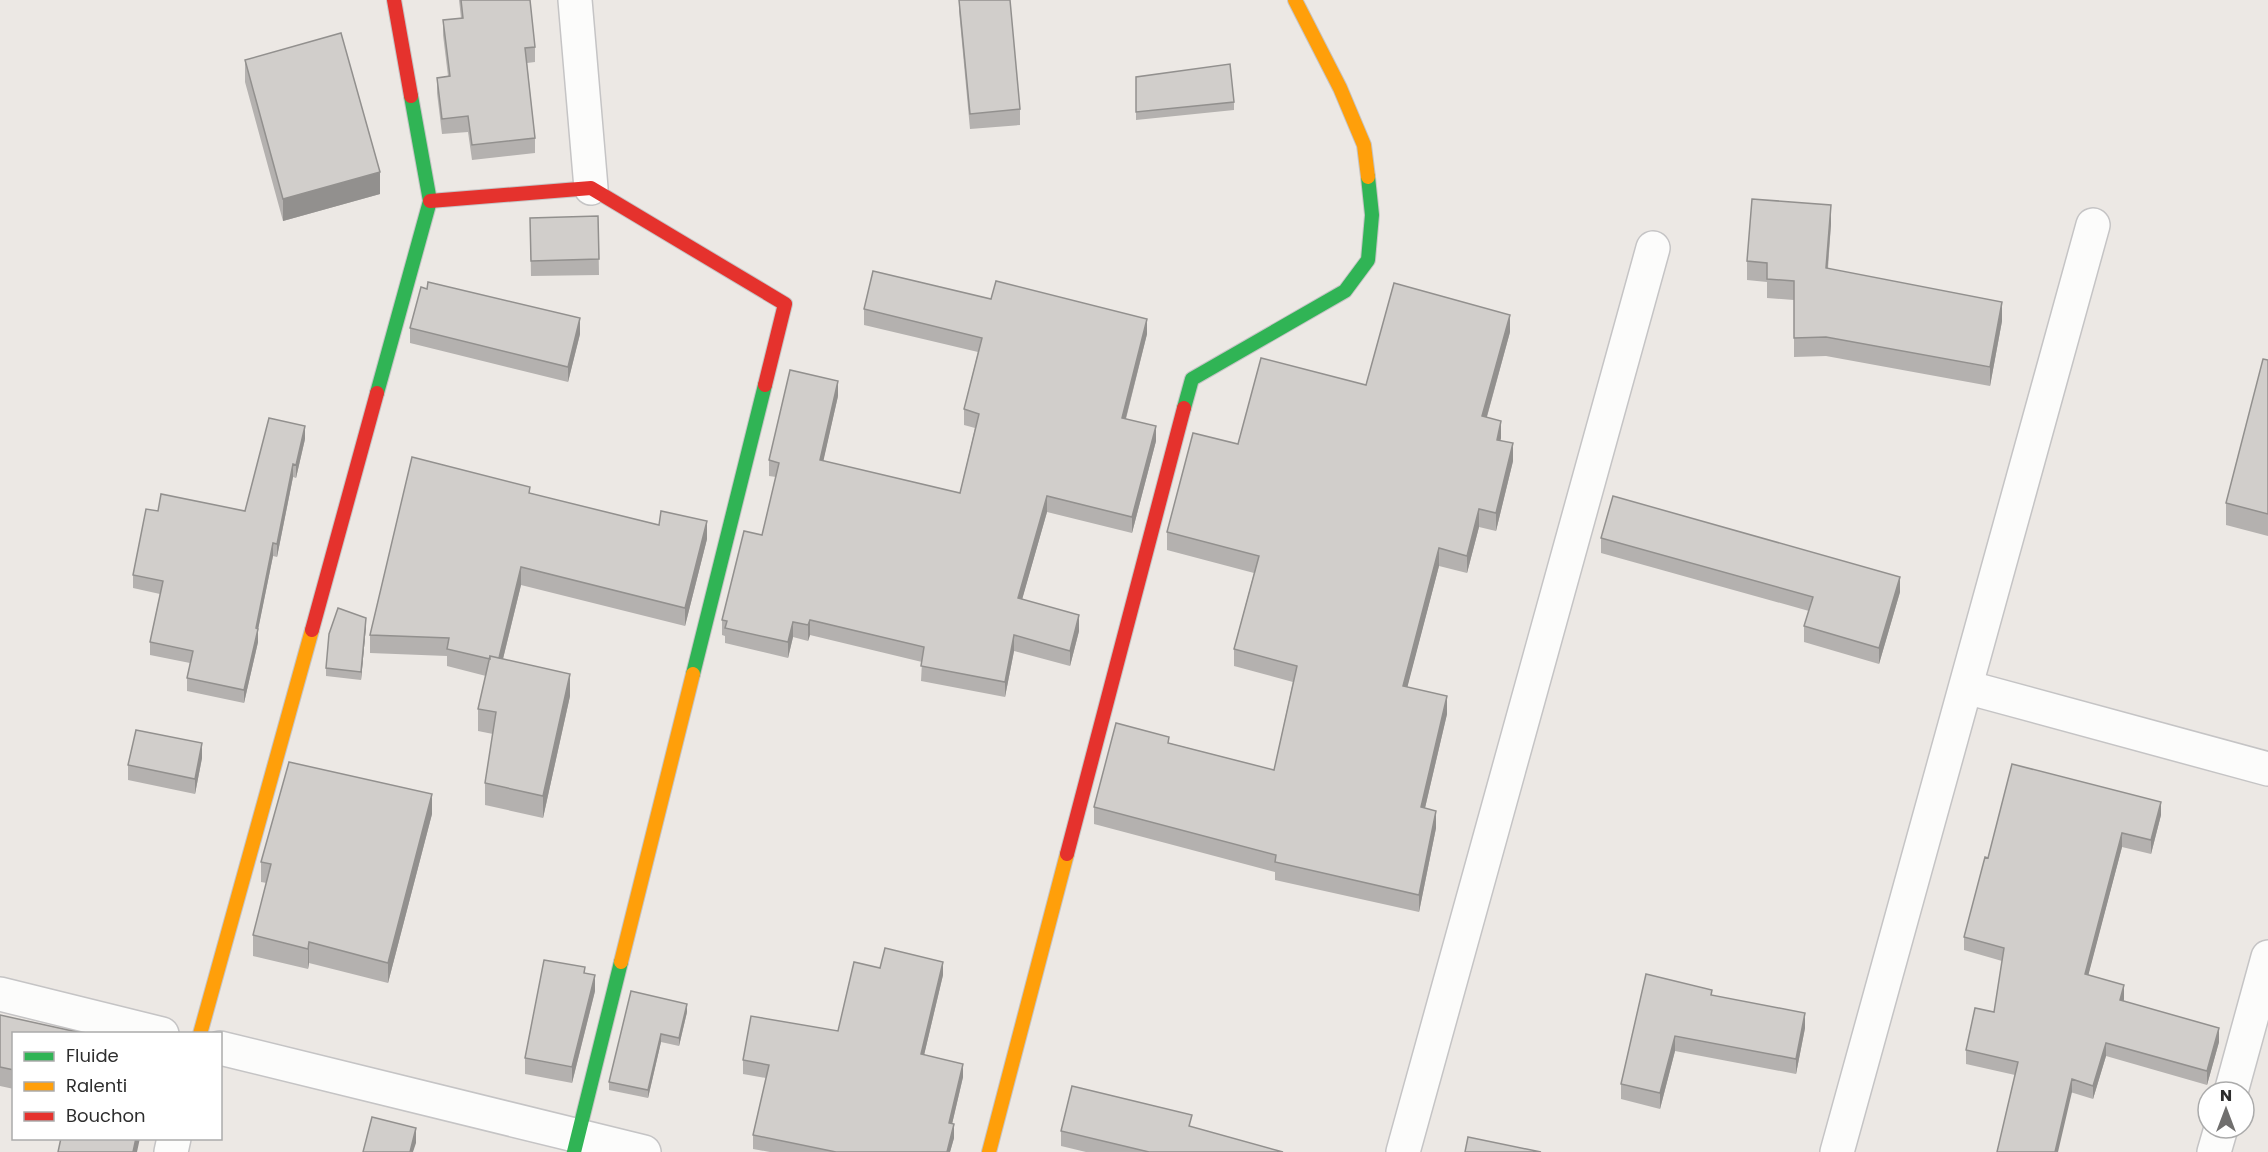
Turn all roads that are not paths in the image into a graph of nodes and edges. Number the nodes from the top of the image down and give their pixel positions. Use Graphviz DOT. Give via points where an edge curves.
graph roads {
  1 [pos="394,0"];
  2 [pos="575,0"];
  3 [pos="1295,0"];
  4 [pos="591,188"];
  5 [pos="430,201"];
  6 [pos="2093,225"];
  7 [pos="1653,248"];
  8 [pos="1966,687"];
  9 [pos="2268,769"];
  10 [pos="2268,957"];
  11 [pos="0,994"];
  12 [pos="154,1032"];
  13 [pos="201,1032"];
  14 [pos="222,1049"];
  15 [pos="2234,1080"];
  16 [pos="576,1144"];
  17 [pos="644,1152"];
  18 [pos="989,1152"];
  19 [pos="1403,1152"];
  20 [pos="1837,1152"];
  1 -- 5 [label="street"];
  2 -- 4 [label="street"];
  3 -- 18 [label="street" via="1364,145 1372,216 1368,260 1345,291 1191,379"];
  4 -- 5 [label="street"];
  4 -- 16 [label="street" via="785,304"];
  5 -- 13 [label="street"];
  6 -- 8 [label="street"];
  7 -- 19 [label="street"];
  8 -- 9 [label="street"];
  8 -- 20 [label="street"];
  10 -- 15 [label="street"];
  11 -- 12 [label="street"];
  14 -- 16 [label="street"];
  16 -- 17 [label="street"];
}
